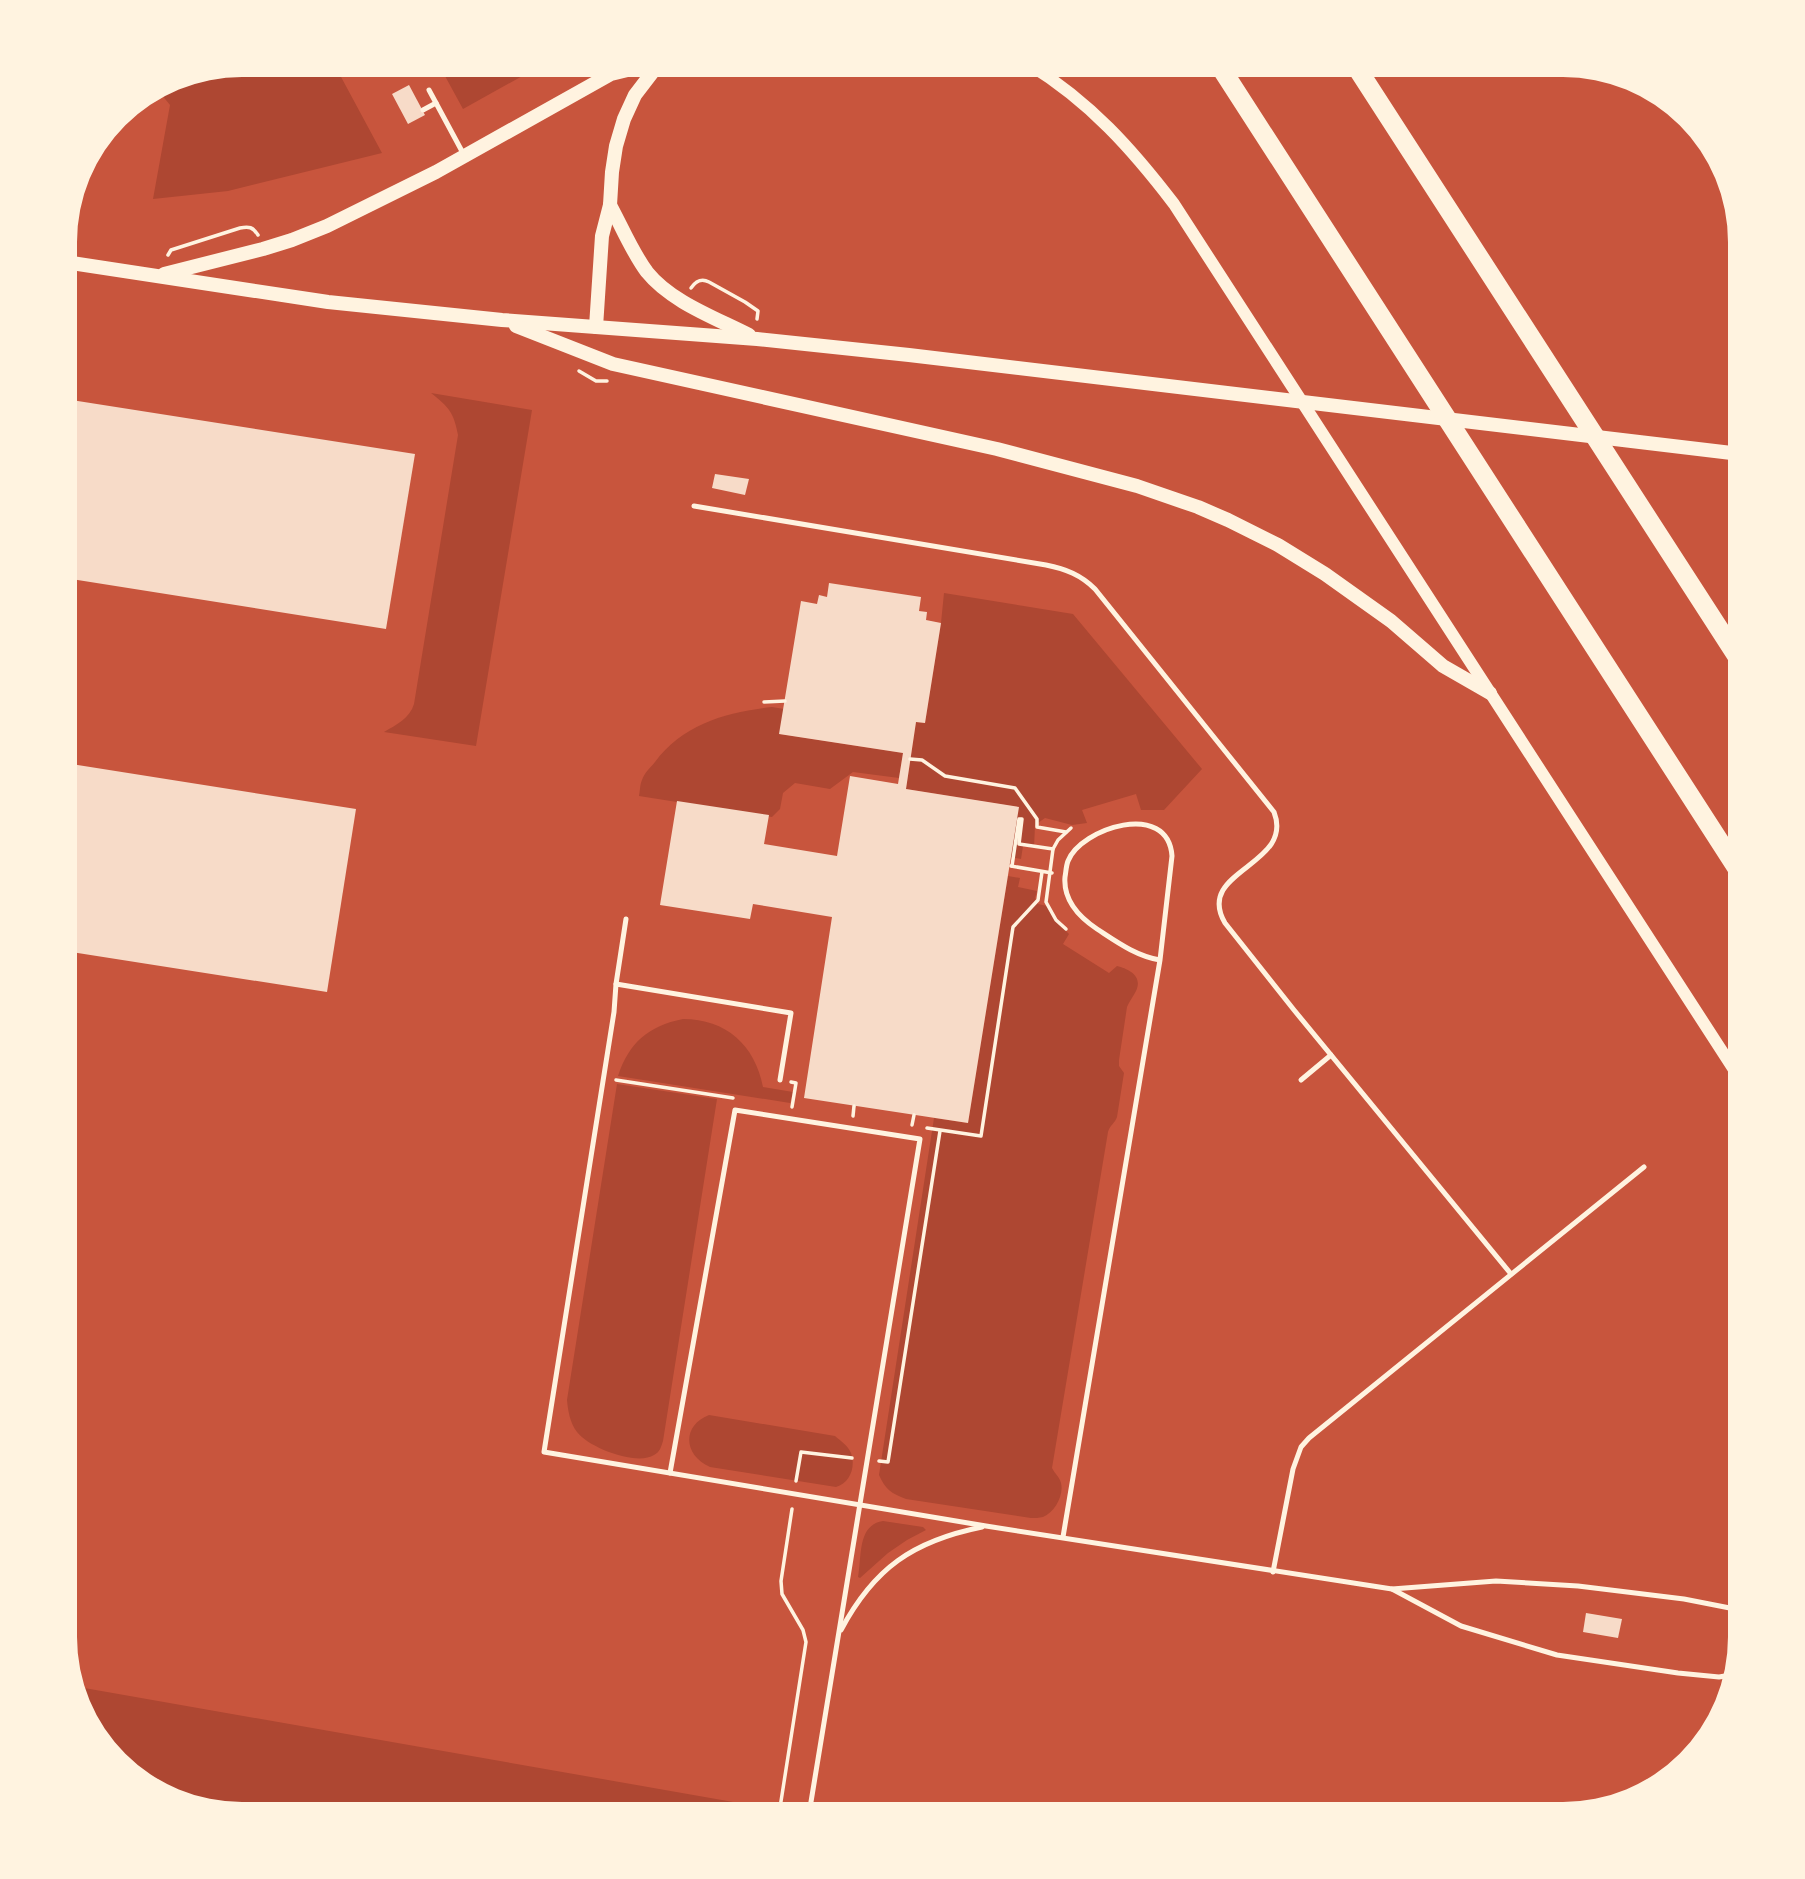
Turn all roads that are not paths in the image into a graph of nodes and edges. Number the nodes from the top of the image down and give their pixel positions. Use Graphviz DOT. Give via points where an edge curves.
graph roads {
  1 [pos="606,77"];
  2 [pos="649,77"];
  3 [pos="1048,77"];
  4 [pos="1227,77"];
  5 [pos="1363,77"];
  6 [pos="429,90"];
  7 [pos="436,103"];
  8 [pos="423,110"];
  9 [pos="464,156"];
  10 [pos="610,205"];
  11 [pos="77,263"];
  12 [pos="157,276"];
  13 [pos="502,320"];
  14 [pos="596,327"];
  15 [pos="757,339"];
  16 [pos="1728,452"];
  17 [pos="694,506"];
  18 [pos="1728,642"];
  19 [pos="1490,693"];
  20 [pos="1728,854"];
  21 [pos="626,919"];
  22 [pos="1160,960"];
  23 [pos="616,984"];
  24 [pos="1331,1055"];
  25 [pos="1728,1060"];
  26 [pos="780,1080"];
  27 [pos="1301,1080"];
  28 [pos="1644,1167"];
  29 [pos="1511,1274"];
  30 [pos="670,1474"];
  31 [pos="859,1504"];
  32 [pos="986,1526"];
  33 [pos="1063,1538"];
  34 [pos="1273,1572"];
  35 [pos="1392,1589"];
  36 [pos="1728,1608"];
  37 [pos="838,1636"];
  38 [pos="1723,1676"];
  39 [pos="811,1802"];
  1 -- 9 [label="main road"];
  2 -- 10 [label="main road" via="624,118 613,158"];
  3 -- 19 [label="street" via="1106,123 1174,204"];
  4 -- 20 [label="highway"];
  5 -- 18 [label="highway"];
  6 -- 7 [label="lane"];
  7 -- 8 [label="lane"];
  7 -- 9 [label="lane"];
  9 -- 12 [label="main road" via="378,202 292,240"];
  10 -- 14 [label="main road" via="602,236"];
  10 -- 15 [label="main road" via="646,271 662,287"];
  11 -- 12 [label="main road"];
  12 -- 13 [label="main road" via="328,302"];
  13 -- 14 [label="main road"];
  13 -- 19 [label="main road" via="613,364 1022,455 1137,485 1198,507 1314,567 1391,621 1443,666"];
  14 -- 15 [label="main road"];
  15 -- 16 [label="main road"];
  17 -- 24 [label="lane" via="1046,565 1088,582 1275,812 1274,842 1226,885 1220,895 1220,912"];
  19 -- 25 [label="street"];
  21 -- 23 [label="lane"];
  22 -- 22 [label="lane" via="1171,844 1147,824 1093,836 1068,861 1065,890 1069,901 1086,921 1112,939"];
  22 -- 33 [label="lane"];
  23 -- 26 [label="lane" via="791,1013"];
  23 -- 30 [label="lane" via="544,1452"];
  24 -- 27 [label="lane"];
  24 -- 29 [label="lane"];
  28 -- 29 [label="lane"];
  29 -- 34 [label="lane" via="1301,1447"];
  30 -- 31 [label="lane"];
  30 -- 31 [label="lane" via="735,1110 920,1139"];
  31 -- 32 [label="lane"];
  31 -- 37 [label="lane"];
  32 -- 33 [label="lane"];
  32 -- 37 [label="lane" via="940,1538 904,1555 859,1598"];
  33 -- 34 [label="lane"];
  34 -- 35 [label="lane"];
  35 -- 36 [label="lane" via="1496,1581 1578,1586"];
  35 -- 38 [label="lane" via="1461,1626 1557,1655"];
  37 -- 39 [label="lane"];
}
